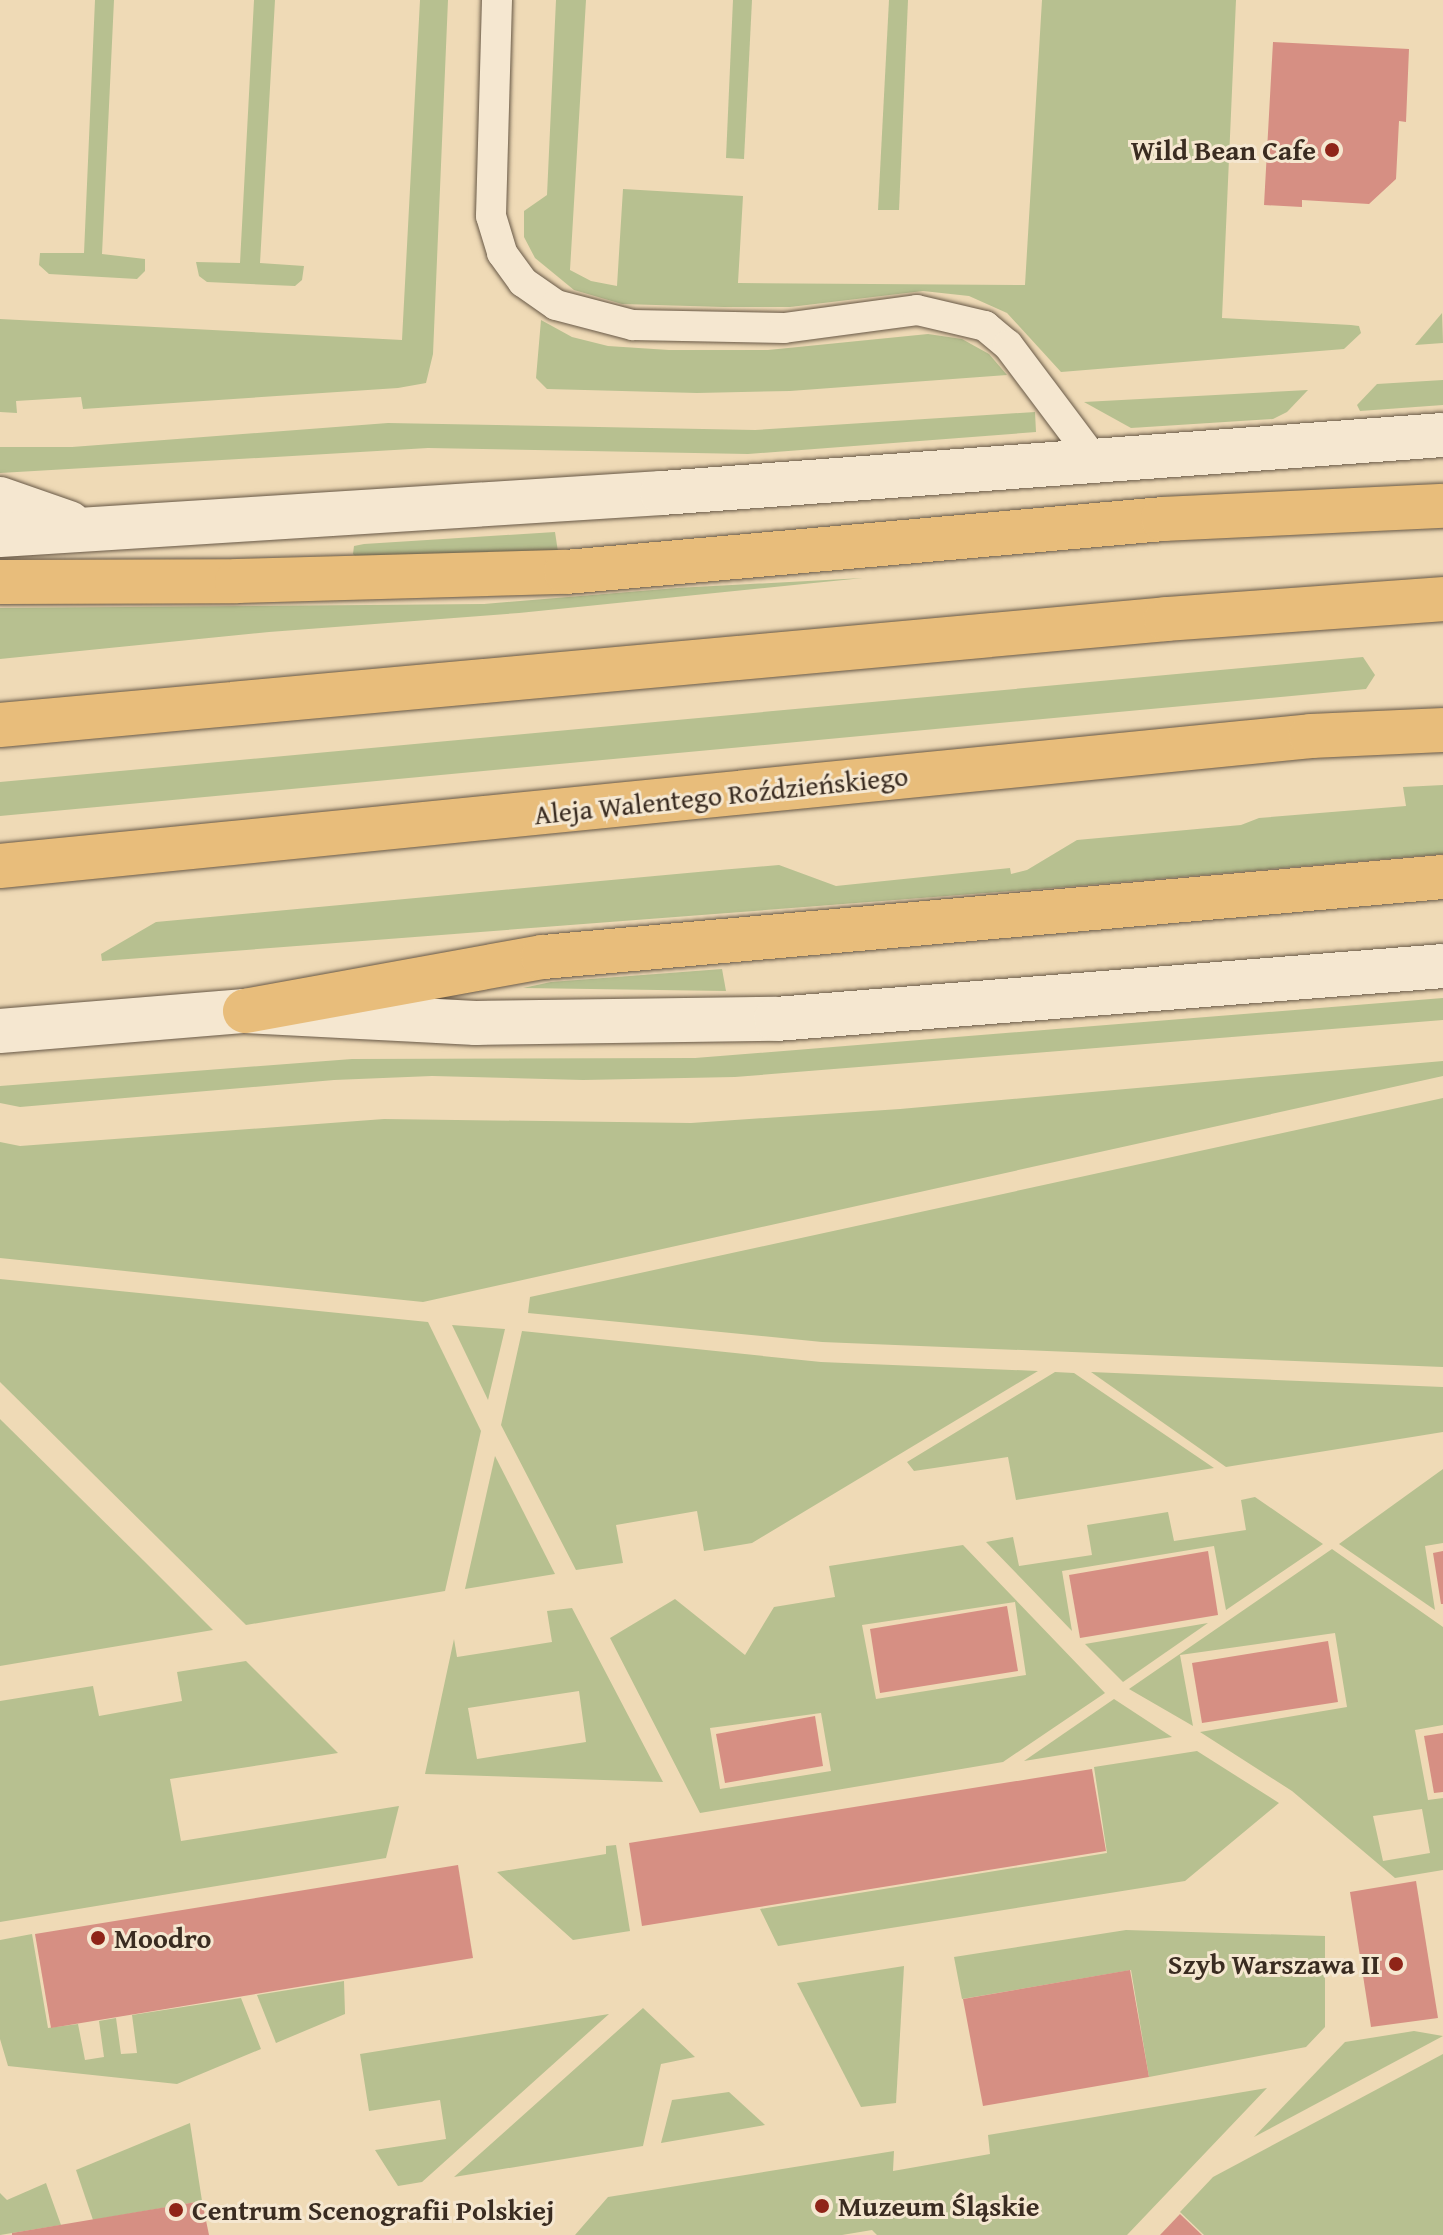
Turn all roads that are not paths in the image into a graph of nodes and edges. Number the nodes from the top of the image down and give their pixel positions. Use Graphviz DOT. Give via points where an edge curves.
graph roads {
  1 [pos="497,0"];
  2 [pos="1443,435"];
  3 [pos="1096,462"];
  4 [pos="0,499"];
  5 [pos="1443,506"];
  6 [pos="91,530"];
  7 [pos="0,535"];
  8 [pos="0,582"];
  9 [pos="1443,599"];
  10 [pos="0,725"];
  11 [pos="1443,730"];
  12 [pos="0,866"];
  13 [pos="1443,877"];
  14 [pos="1443,966"];
  15 [pos="245,1011"];
  16 [pos="0,1031"];
  1 -- 3 [label="lane" via="491,216 502,253 523,282 556,305 633,325 784,328 917,310 985,326 1017,356"];
  2 -- 3 [label="main road"];
  3 -- 6 [label="main road"];
  4 -- 6 [label="main road"];
  5 -- 8 [label="main road" via="1163,519 566,572"];
  6 -- 7 [label="main road"];
  9 -- 10 [label="main road" via="1166,619"];
  11 -- 12 [label="main road, Aleja Walentego Roździeńskiego" via="1311,736"];
  13 -- 15 [label="main road" via="543,957"];
  14 -- 15 [label="main road" via="776,1019 476,1023"];
  15 -- 16 [label="main road"];
}
